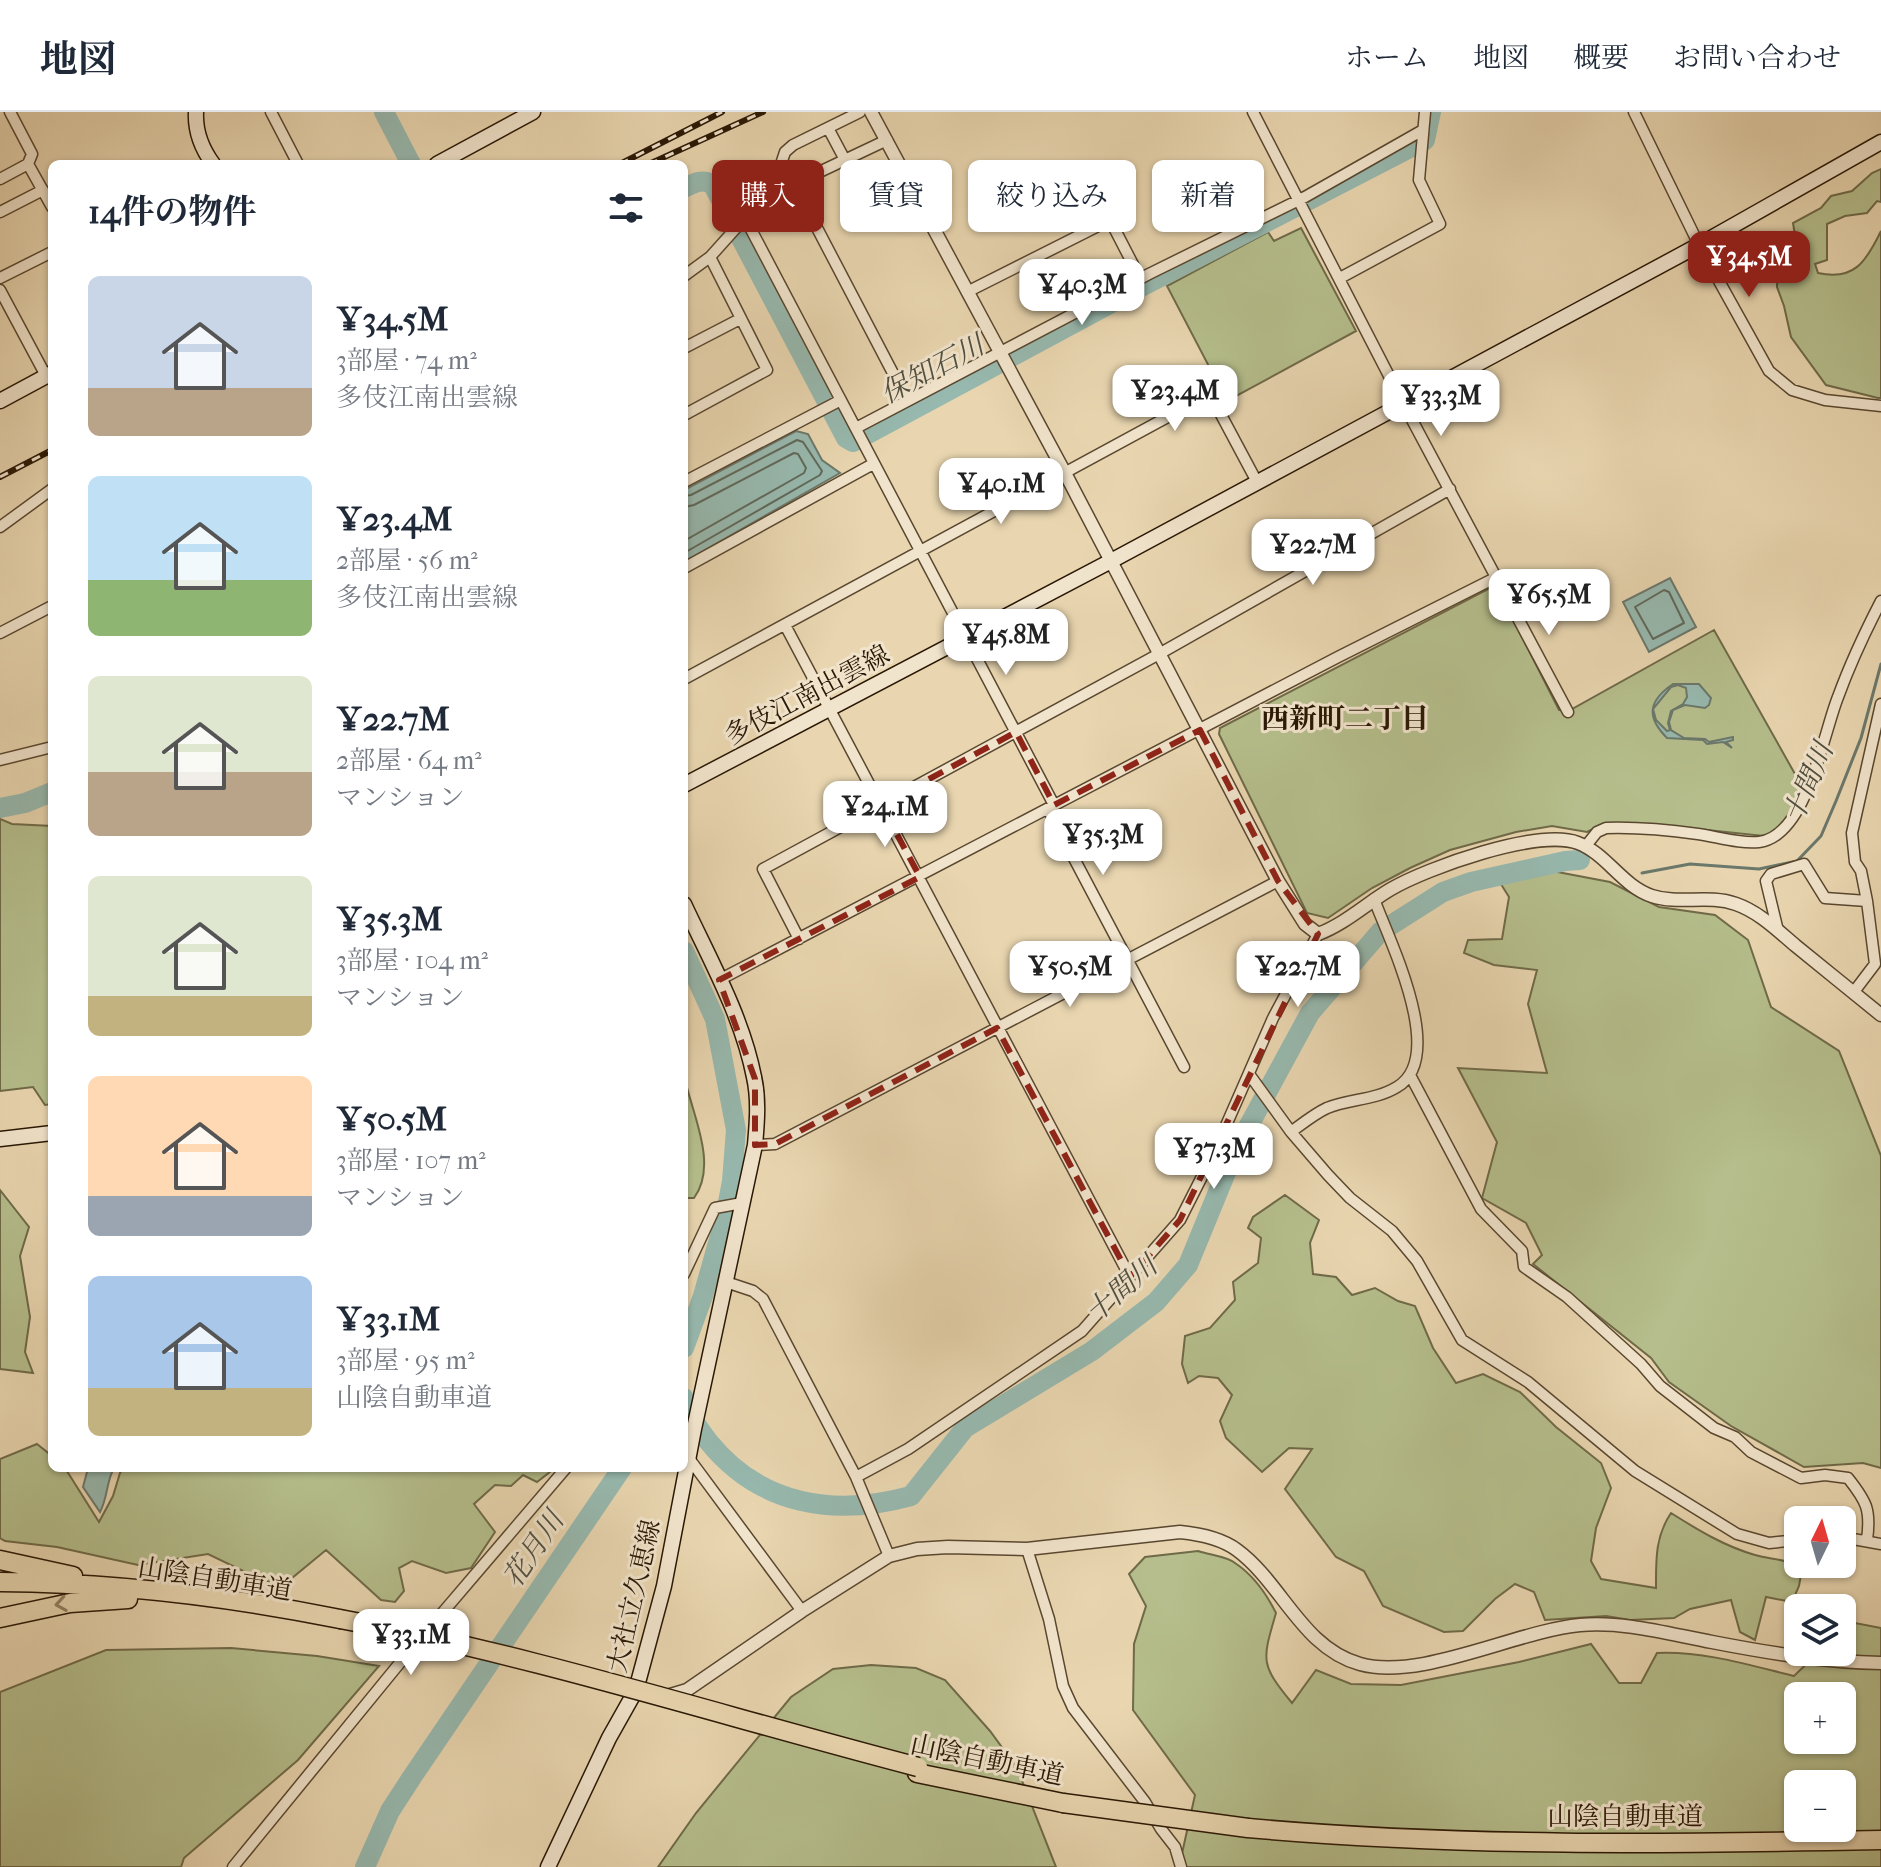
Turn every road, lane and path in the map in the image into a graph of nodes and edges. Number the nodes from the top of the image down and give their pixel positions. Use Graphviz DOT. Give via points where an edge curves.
graph roads {
  1 [pos="10,112"];
  2 [pos="196,112"];
  3 [pos="271,112"];
  4 [pos="533,112"];
  5 [pos="860,112"];
  6 [pos="871,112"];
  7 [pos="1253,112"];
  8 [pos="1414,112"];
  9 [pos="1425,112"];
  10 [pos="1634,112"];
  11 [pos="828,128"];
  12 [pos="1423,130"];
  13 [pos="887,140"];
  14 [pos="1881,142"];
  15 [pos="210,160"];
  16 [pos="296,160"];
  17 [pos="444,160"];
  18 [pos="782,160"];
  19 [pos="845,160"];
  20 [pos="28,164"];
  21 [pos="0,179"];
  22 [pos="43,190"];
  23 [pos="48,199"];
  24 [pos="1299,200"];
  25 [pos="0,212"];
  26 [pos="732,232"];
  27 [pos="752,232"];
  28 [pos="819,232"];
  29 [pos="1699,245"];
  30 [pos="48,254"];
  31 [pos="710,257"];
  32 [pos="688,273"];
  33 [pos="0,278"];
  34 [pos="1140,278"];
  35 [pos="1340,278"];
  36 [pos="0,290"];
  37 [pos="967,292"];
  38 [pos="740,319"];
  39 [pos="688,346"];
  40 [pos="999,351"];
  41 [pos="48,373"];
  42 [pos="48,376"];
  43 [pos="841,400"];
  44 [pos="907,400"];
  45 [pos="0,401"];
  46 [pos="1403,403"];
  47 [pos="1881,406"];
  48 [pos="688,413"];
  49 [pos="856,428"];
  50 [pos="873,464"];
  51 [pos="1065,473"];
  52 [pos="688,480"];
  53 [pos="1257,482"];
  54 [pos="1450,489"];
  55 [pos="48,492"];
  56 [pos="0,527"];
  57 [pos="921,550"];
  58 [pos="1111,561"];
  59 [pos="688,566"];
  60 [pos="1497,577"];
  61 [pos="1881,601"];
  62 [pos="48,608"];
  63 [pos="785,625"];
  64 [pos="0,633"];
  65 [pos="965,639"];
  66 [pos="1159,654"];
  67 [pos="688,677"];
  68 [pos="1881,704"];
  69 [pos="830,711"];
  70 [pos="1568,712"];
  71 [pos="1200,730"];
  72 [pos="1016,732"];
  73 [pos="48,748"];
  74 [pos="0,760"];
  75 [pos="688,783"];
  76 [pos="881,805"];
  77 [pos="1051,807"];
  78 [pos="1585,847"];
  79 [pos="920,877"];
  80 [pos="1278,881"];
  81 [pos="1374,899"];
  82 [pos="1867,901"];
  83 [pos="688,913"];
  84 [pos="1778,931"];
  85 [pos="1318,934"];
  86 [pos="799,939"];
  87 [pos="1128,960"];
  88 [pos="719,980"];
  89 [pos="1853,993"];
  90 [pos="1881,1015"];
  91 [pos="997,1028"];
  92 [pos="1184,1067"];
  93 [pos="1249,1074"];
  94 [pos="1410,1075"];
  95 [pos="1291,1132"];
  96 [pos="48,1133"];
  97 [pos="0,1139"];
  98 [pos="755,1145"];
  99 [pos="742,1203"];
  100 [pos="688,1265"];
  101 [pos="1130,1277"];
  102 [pos="726,1282"];
  103 [pos="688,1457"];
  104 [pos="563,1472"];
  105 [pos="685,1472"];
  106 [pos="856,1477"];
  107 [pos="1856,1539"];
  108 [pos="1867,1540"];
  109 [pos="1784,1541"];
  110 [pos="1881,1544"];
  111 [pos="1027,1549"];
  112 [pos="889,1556"];
  113 [pos="0,1560"];
  114 [pos="0,1582"];
  115 [pos="167,1594"];
  116 [pos="802,1611"];
  117 [pos="0,1618"];
  118 [pos="1881,1663"];
  119 [pos="636,1690"];
  120 [pos="1248,1825"];
  121 [pos="1881,1833"];
  122 [pos="1881,1840"];
  123 [pos="233,1867"];
  124 [pos="548,1867"];
  125 [pos="1181,1867"];
  1 -- 20 [label="street" via="32,154"];
  2 -- 15 [label="main road" via="199,137"];
  3 -- 16 [label="street"];
  4 -- 17 [label="main road"];
  5 -- 11 [label="street"];
  6 -- 13 [label="street"];
  7 -- 24 [label="street"];
  8 -- 12 [label="street"];
  9 -- 12 [label="street"];
  10 -- 29 [label="street"];
  11 -- 18 [label="street" via="785,152"];
  11 -- 19 [label="street"];
  12 -- 24 [label="street"];
  12 -- 35 [label="street" via="1419,180 1440,224"];
  13 -- 19 [label="street"];
  13 -- 37 [label="street"];
  14 -- 29 [label="main road, 多伎江南出雲線"];
  20 -- 21 [label="street"];
  20 -- 22 [label="street"];
  22 -- 23 [label="street"];
  22 -- 25 [label="street"];
  24 -- 34 [label="street"];
  24 -- 35 [label="street"];
  26 -- 31 [label="street"];
  27 -- 43 [label="street"];
  28 -- 44 [label="street"];
  29 -- 46 [label="main road, 多伎江南出雲線"];
  29 -- 47 [label="street" via="1769,371 1792,390 1814,397"];
  30 -- 33 [label="street"];
  31 -- 32 [label="street"];
  31 -- 38 [label="street"];
  34 -- 37 [label="street" via="1110,220"];
  34 -- 40 [label="street"];
  35 -- 46 [label="street"];
  36 -- 41 [label="street"];
  37 -- 40 [label="street"];
  38 -- 39 [label="street"];
  38 -- 48 [label="street" via="767,370"];
  40 -- 44 [label="street"];
  40 -- 51 [label="street"];
  42 -- 45 [label="main road"];
  43 -- 49 [label="street"];
  43 -- 52 [label="street"];
  44 -- 49 [label="street"];
  46 -- 53 [label="main road, 多伎江南出雲線"];
  46 -- 54 [label="street"];
  49 -- 50 [label="street"];
  50 -- 57 [label="street"];
  50 -- 59 [label="street"];
  51 -- 53 [label="street" via="1210,394"];
  51 -- 57 [label="street"];
  51 -- 58 [label="street"];
  53 -- 58 [label="main road, 多伎江南出雲線"];
  54 -- 60 [label="street"];
  54 -- 66 [label="street"];
  55 -- 56 [label="street"];
  57 -- 63 [label="street"];
  57 -- 65 [label="street"];
  58 -- 65 [label="main road, 多伎江南出雲線"];
  58 -- 66 [label="street"];
  60 -- 70 [label="street"];
  60 -- 71 [label="street"];
  61 -- 78 [label="street" via="1836,700 1811,783 1781,833 1759,842 1615,828 1597,832"];
  62 -- 64 [label="street"];
  63 -- 67 [label="street"];
  63 -- 69 [label="street"];
  65 -- 69 [label="main road, 多伎江南出雲線"];
  65 -- 72 [label="street"];
  66 -- 71 [label="street"];
  66 -- 72 [label="street"];
  68 -- 82 [label="street" via="1852,833"];
  69 -- 75 [label="main road, 多伎江南出雲線"];
  69 -- 76 [label="street"];
  71 -- 77 [label="street"];
  71 -- 80 [label="street"];
  72 -- 76 [label="street"];
  72 -- 77 [label="street"];
  73 -- 74 [label="street"];
  76 -- 79 [label="street"];
  76 -- 86 [label="street" via="763,869"];
  77 -- 79 [label="street"];
  77 -- 87 [label="street"];
  78 -- 81 [label="street" via="1551,839 1509,847 1425,871"];
  78 -- 84 [label="street" via="1646,894 1735,903"];
  79 -- 86 [label="street"];
  79 -- 91 [label="street"];
  80 -- 85 [label="street" via="1305,924"];
  80 -- 87 [label="street"];
  81 -- 85 [label="street"];
  81 -- 94 [label="street" via="1417,1023 1418,1046"];
  82 -- 84 [label="street" via="1825,898 1804,864 1771,874 1766,881"];
  82 -- 89 [label="street" via="1875,964"];
  83 -- 88 [label="main road, 大社立久恵線"];
  84 -- 89 [label="street"];
  85 -- 93 [label="street"];
  86 -- 88 [label="street"];
  87 -- 91 [label="street"];
  87 -- 92 [label="street"];
  88 -- 98 [label="main road, 大社立久恵線" via="755,1079"];
  89 -- 90 [label="street"];
  91 -- 98 [label="street" via="775,1144"];
  91 -- 101 [label="street"];
  93 -- 95 [label="street"];
  93 -- 101 [label="street" via="1180,1220"];
  94 -- 95 [label="street" via="1380,1095 1326,1108"];
  94 -- 108 [label="street" via="1481,1209 1522,1251 1524,1267 1567,1297 1660,1386 1714,1428 1801,1478 1848,1478 1865,1500 1870,1519"];
  95 -- 109 [label="street" via="1417,1261 1462,1340 1528,1382 1635,1471 1737,1534"];
  96 -- 97 [label="main road"];
  98 -- 99 [label="main road, 大社立久恵線"];
  99 -- 100 [label="street" via="715,1208"];
  99 -- 102 [label="main road, 大社立久恵線"];
  101 -- 106 [label="street" via="1082,1331 908,1449"];
  102 -- 103 [label="main road, 大社立久恵線"];
  102 -- 106 [label="street" via="763,1299"];
  103 -- 116 [label="street"];
  104 -- 123 [label="street"];
  105 -- 119 [label="main road, 大社立久恵線" via="664,1586"];
  106 -- 112 [label="street"];
  107 -- 108 [label="street"];
  108 -- 110 [label="street"];
  111 -- 112 [label="street" via="948,1547"];
  111 -- 118 [label="street" via="1160,1533 1209,1537 1236,1549 1327,1648 1362,1665 1395,1668 1425,1663 1558,1628 1606,1624 1818,1661"];
  111 -- 125 [label="street" via="1073,1708 1145,1802 1175,1847"];
  112 -- 116 [label="street"];
  113 -- 115 [label="highway"];
  114 -- 115 [label="highway, 山陰自動車道"];
  115 -- 117 [label="highway, one-way" via="70,1603"];
  115 -- 120 [label="highway, 山陰自動車道, bridge" via="221,1597 430,1637 918,1770 1063,1800"];
  116 -- 119 [label="street" via="687,1690 659,1696"];
  119 -- 124 [label="main road, 大社立久恵線"];
  120 -- 121 [label="highway, 山陰自動車道" via="1514,1834"];
  120 -- 122 [label="highway, 山陰自動車道" via="1363,1837 1511,1842"];
}
